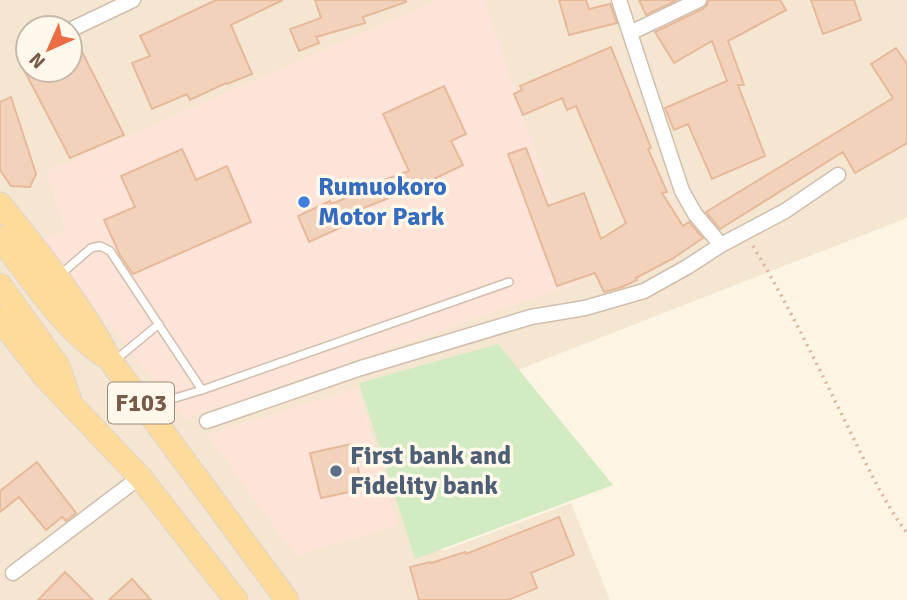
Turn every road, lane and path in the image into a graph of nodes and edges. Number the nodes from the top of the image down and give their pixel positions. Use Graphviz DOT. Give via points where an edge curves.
graph roads {
  1 [pos="133,0"];
  2 [pos="619,0"];
  3 [pos="699,0"];
  4 [pos="84,23"];
  5 [pos="630,33"];
  6 [pos="838,175"];
  7 [pos="0,204"];
  8 [pos="745,232"];
  9 [pos="0,239"];
  10 [pos="721,245"];
  11 [pos="58,277"];
  12 [pos="509,282"];
  13 [pos="4,302"];
  14 [pos="159,324"];
  15 [pos="111,361"];
  16 [pos="202,390"];
  17 [pos="144,407"];
  18 [pos="207,421"];
  19 [pos="140,477"];
  20 [pos="907,533"];
  21 [pos="13,573"];
  22 [pos="236,600"];
  23 [pos="287,600"];
  1 -- 4 [label="street"];
  2 -- 5 [label="street"];
  3 -- 5 [label="street"];
  5 -- 10 [label="street" via="682,191"];
  6 -- 8 [label="street"];
  7 -- 11 [label="main road, F103"];
  8 -- 10 [label="street"];
  8 -- 20 [label="path"];
  9 -- 15 [label="main road" via="56,313"];
  10 -- 18 [label="street" via="644,291 531,317"];
  11 -- 14 [label="lane" via="91,248 100,246 110,251"];
  11 -- 15 [label="main road, F103"];
  12 -- 16 [label="lane"];
  13 -- 19 [label="main road, F103" via="45,377"];
  14 -- 15 [label="lane"];
  14 -- 16 [label="lane"];
  15 -- 17 [label="main road, F103"];
  16 -- 17 [label="lane"];
  17 -- 23 [label="main road, F103"];
  19 -- 21 [label="street"];
  19 -- 22 [label="main road, F103"];
}
